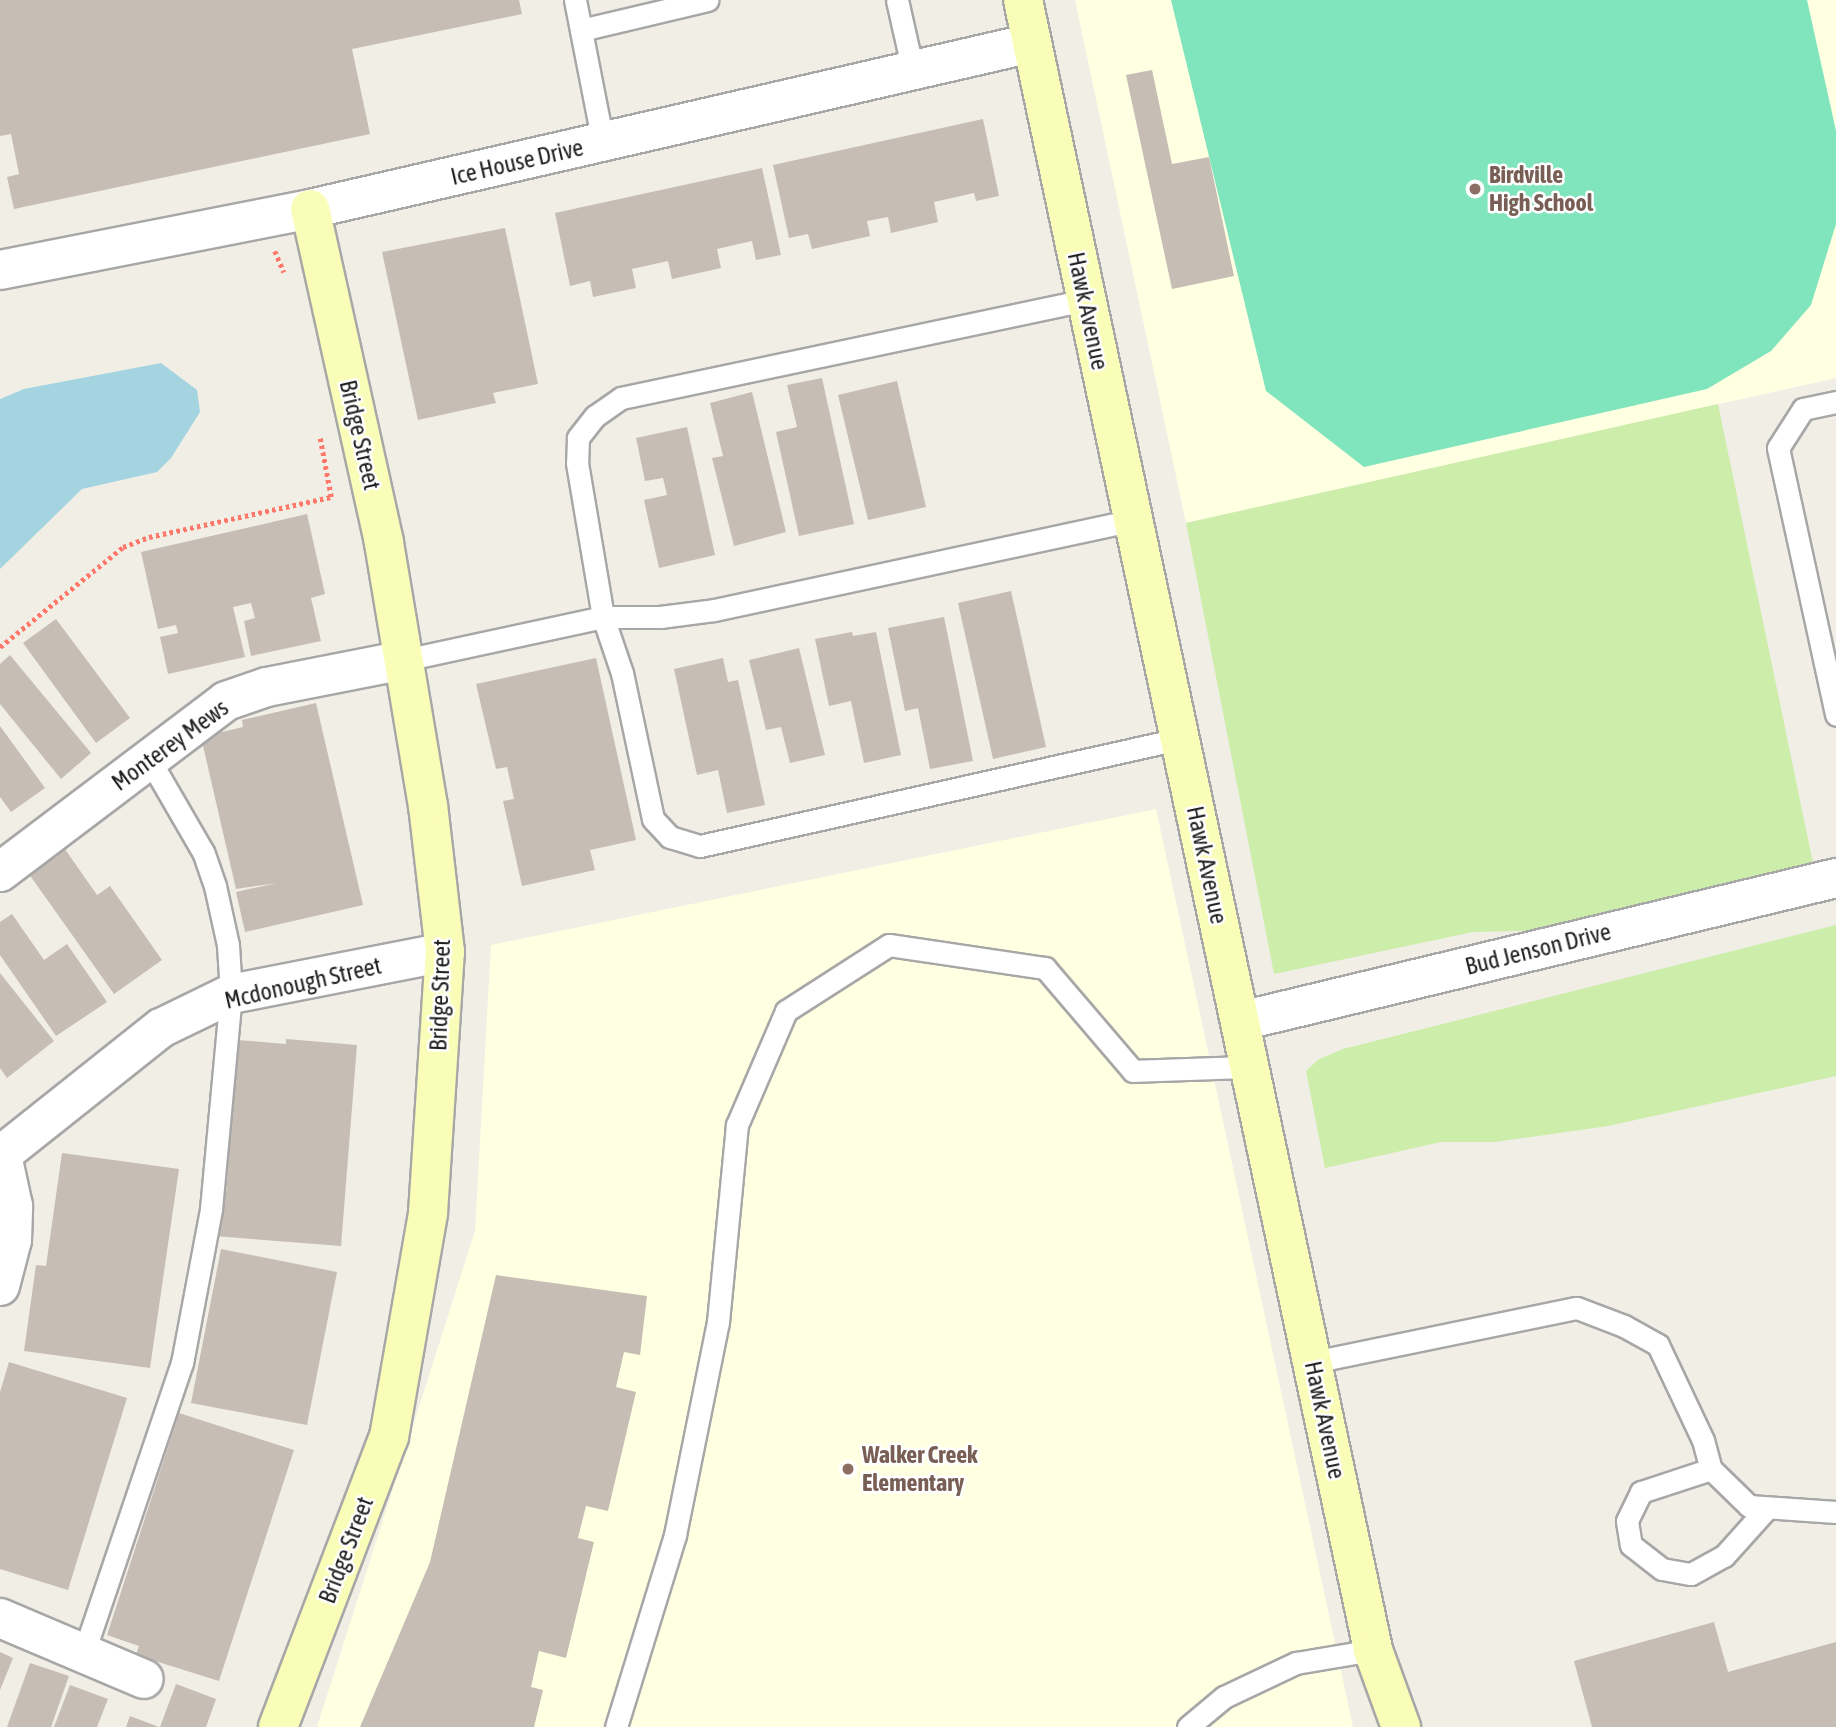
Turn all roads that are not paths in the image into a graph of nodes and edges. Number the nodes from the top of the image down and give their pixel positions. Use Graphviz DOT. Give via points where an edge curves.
graph roads {
  1 [pos="575,0"];
  2 [pos="708,0"];
  3 [pos="897,0"];
  4 [pos="1023,0"];
  5 [pos="582,30"];
  6 [pos="1032,43"];
  7 [pos="913,71"];
  8 [pos="603,143"];
  9 [pos="310,209"];
  10 [pos="0,270"];
  11 [pos="1086,300"];
  12 [pos="1836,402"];
  13 [pos="1133,520"];
  14 [pos="603,617"];
  15 [pos="404,660"];
  16 [pos="1836,715"];
  17 [pos="1180,739"];
  18 [pos="148,757"];
  19 [pos="0,872"];
  20 [pos="1836,878"];
  21 [pos="445,952"];
  22 [pos="231,995"];
  23 [pos="1241,1021"];
  24 [pos="1250,1068"];
  25 [pos="1,1155"];
  26 [pos="0,1286"];
  27 [pos="1313,1362"];
  28 [pos="1711,1469"];
  29 [pos="1767,1508"];
  30 [pos="1836,1512"];
  31 [pos="0,1618"];
  32 [pos="1373,1650"];
  33 [pos="83,1655"];
  34 [pos="144,1679"];
  35 [pos="278,1727"];
  36 [pos="616,1727"];
  37 [pos="1188,1727"];
  38 [pos="1401,1727"];
  1 -- 5 [label="lane"];
  2 -- 5 [label="lane"];
  3 -- 7 [label="lane"];
  4 -- 6 [label="street, Hawk Avenue"];
  5 -- 8 [label="lane"];
  6 -- 7 [label="street, Ice House Drive"];
  6 -- 11 [label="street, Hawk Avenue"];
  7 -- 8 [label="street, Ice House Drive"];
  8 -- 9 [label="street, Ice House Drive"];
  9 -- 10 [label="street, Ice House Drive"];
  9 -- 15 [label="street, Bridge Street" via="384,542"];
  11 -- 13 [label="street, Hawk Avenue"];
  11 -- 14 [label="lane" via="621,398 596,416 578,438 577,463"];
  12 -- 16 [label="lane" via="1803,409 1778,448"];
  13 -- 14 [label="lane" via="715,610 660,617"];
  13 -- 17 [label="street, Hawk Avenue"];
  14 -- 15 [label="lane"];
  14 -- 17 [label="lane" via="622,673 653,819 670,837 700,846"];
  15 -- 18 [label="street, Monterey Mews" via="267,687 226,701"];
  15 -- 21 [label="street, Bridge Street"];
  17 -- 23 [label="street, Hawk Avenue"];
  18 -- 19 [label="street, Monterey Mews"];
  18 -- 22 [label="lane" via="207,863 228,945"];
  20 -- 23 [label="street, Bud Jenson Drive"];
  21 -- 22 [label="street, Mcdonough Street"];
  21 -- 35 [label="street, Bridge Street" via="428,1213 389,1437"];
  22 -- 25 [label="street, Mcdonough Street" via="161,1028"];
  22 -- 33 [label="lane" via="211,1209 182,1363"];
  23 -- 24 [label="street, Hawk Avenue"];
  24 -- 27 [label="street, Hawk Avenue"];
  24 -- 36 [label="lane" via="1133,1071 1045,968 889,945 786,1011 737,1125 718,1322 675,1535"];
  25 -- 26 [label="street" via="13,1206 12,1240"];
  27 -- 28 [label="lane" via="1577,1308 1658,1345 1703,1440"];
  27 -- 32 [label="street, Hawk Avenue"];
  28 -- 29 [label="lane" via="1749,1506"];
  28 -- 29 [label="lane" via="1641,1492 1627,1521 1631,1545 1662,1569 1691,1574 1724,1556"];
  29 -- 30 [label="lane"];
  31 -- 33 [label="street"];
  32 -- 37 [label="lane" via="1296,1663 1224,1697"];
  32 -- 38 [label="street, Hawk Avenue"];
  33 -- 34 [label="street"];
}
